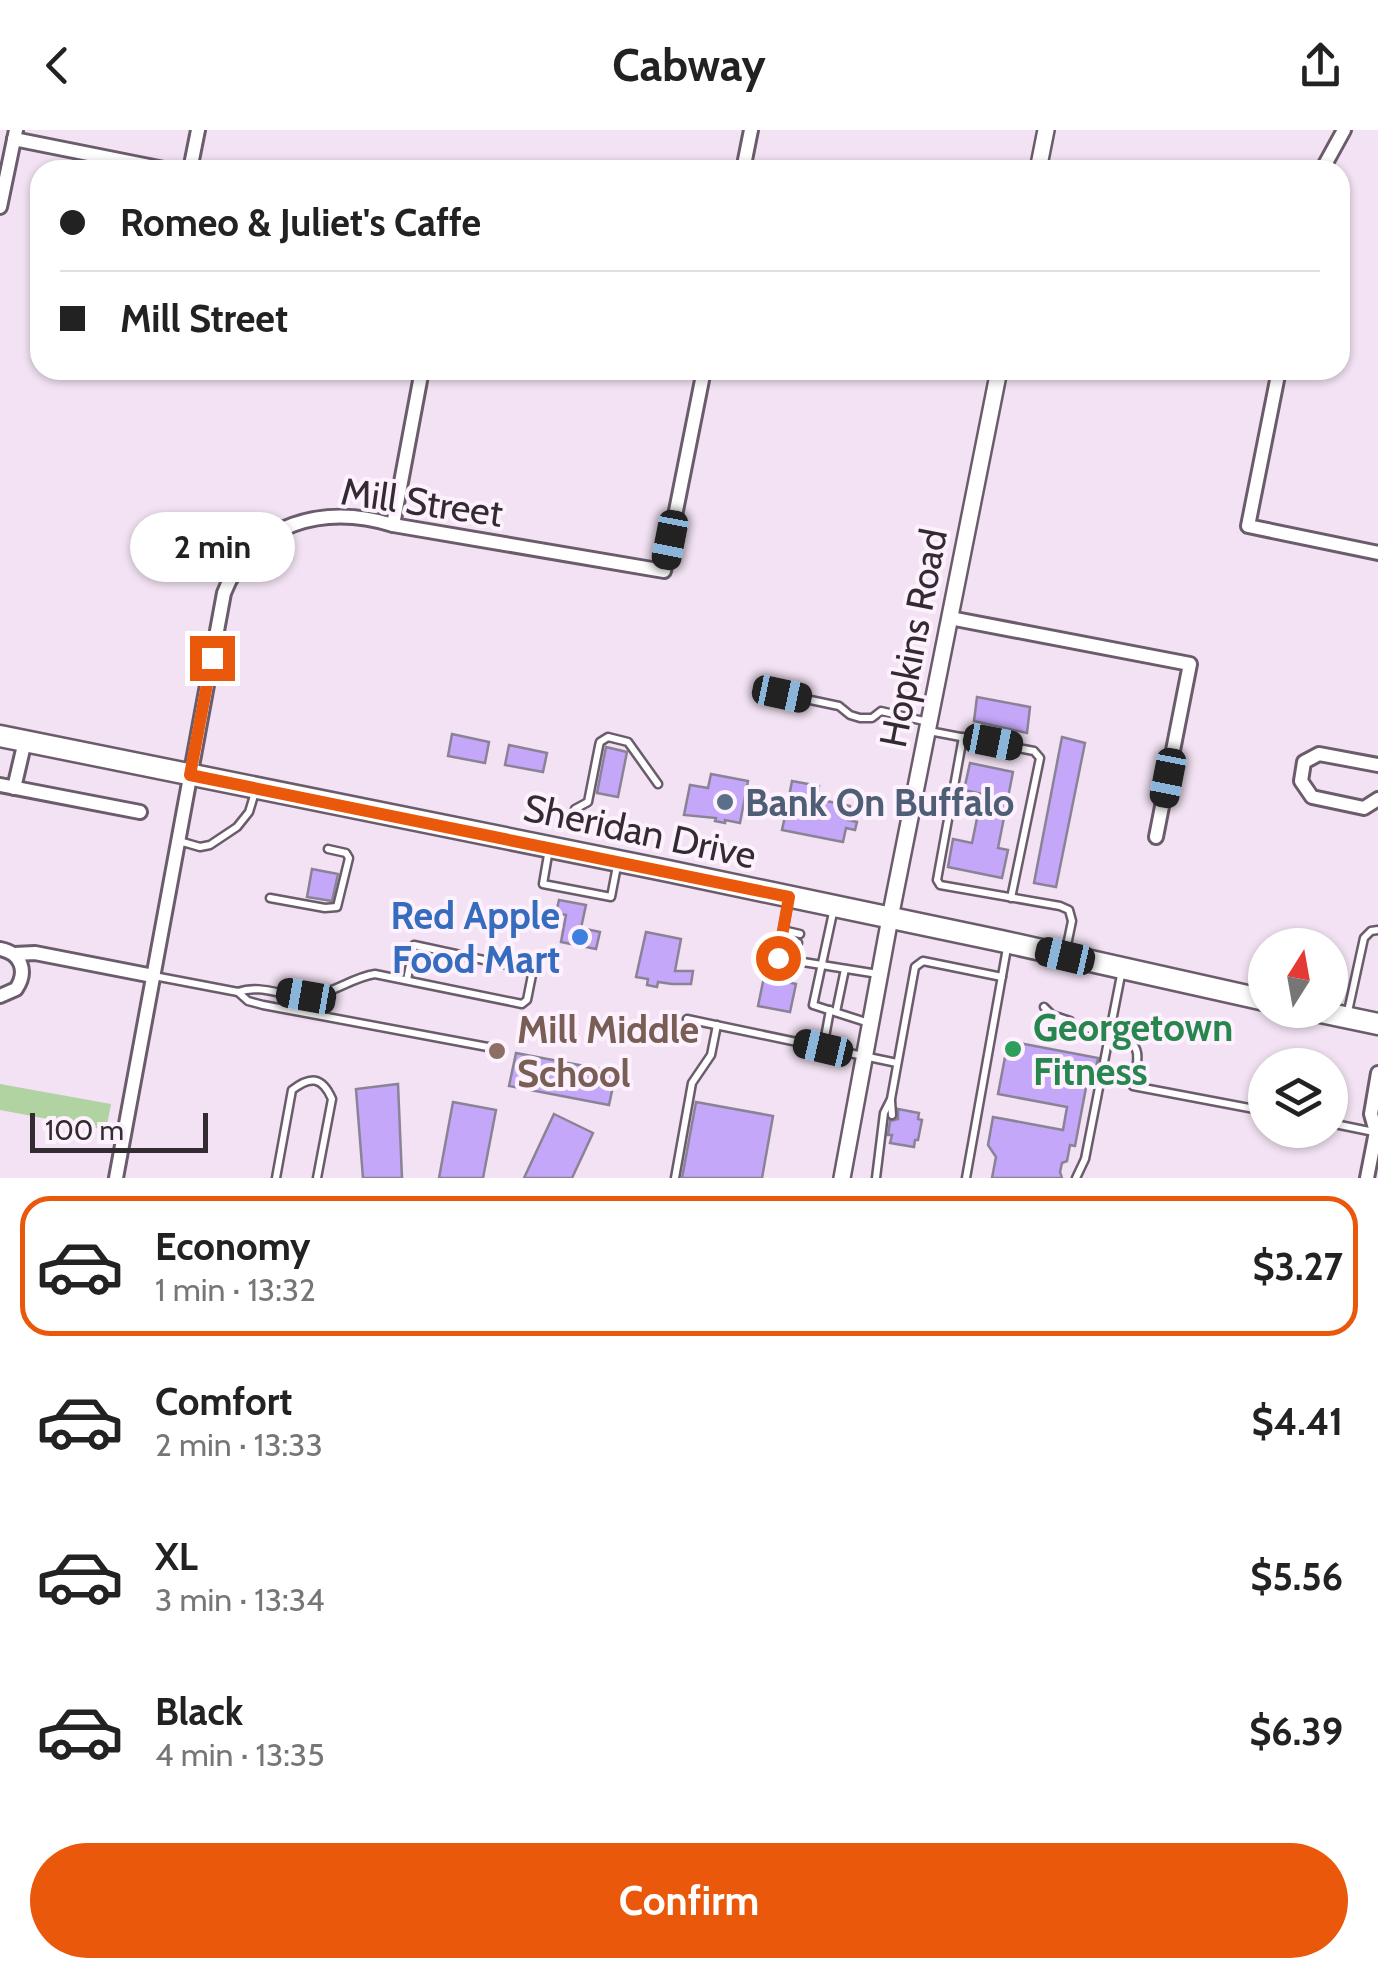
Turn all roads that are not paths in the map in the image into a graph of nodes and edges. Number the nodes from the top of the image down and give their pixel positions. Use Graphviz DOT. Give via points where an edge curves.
graph roads {
  1 [pos="198,130"];
  2 [pos="751,130"];
  3 [pos="1046,130"];
  4 [pos="1344,130"];
  5 [pos="15,135"];
  6 [pos="125,160"];
  7 [pos="192,160"];
  8 [pos="745,160"];
  9 [pos="1040,160"];
  10 [pos="1328,160"];
  11 [pos="0,207"];
  12 [pos="420,380"];
  13 [pos="702,380"];
  14 [pos="997,380"];
  15 [pos="1277,380"];
  16 [pos="393,525"];
  17 [pos="1378,553"];
  18 [pos="950,618"];
  19 [pos="782,694"];
  20 [pos="929,726"];
  21 [pos="0,736"];
  22 [pos="963,737"];
  23 [pos="24,741"];
  24 [pos="1378,765"];
  25 [pos="190,775"];
  26 [pos="658,784"];
  27 [pos="7,786"];
  28 [pos="256,788"];
  29 [pos="1378,799"];
  30 [pos="575,809"];
  31 [pos="140,812"];
  32 [pos="1156,837"];
  33 [pos="178,841"];
  34 [pos="549,847"];
  35 [pos="328,849"];
  36 [pos="618,861"];
  37 [pos="789,897"];
  38 [pos="270,898"];
  39 [pos="1011,898"];
  40 [pos="834,907"];
  41 [pos="890,918"];
  42 [pos="1378,930"];
  43 [pos="782,935"];
  44 [pos="799,938"];
  45 [pos="827,939"];
  46 [pos="1008,943"];
  47 [pos="825,948"];
  48 [pos="7,951"];
  49 [pos="1065,956"];
  50 [pos="822,966"];
  51 [pos="1123,968"];
  52 [pos="845,970"];
  53 [pos="880,974"];
  54 [pos="153,976"];
  55 [pos="1002,977"];
  56 [pos="407,980"];
  57 [pos="238,992"];
  58 [pos="0,996"];
  59 [pos="1248,996"];
  60 [pos="1044,1007"];
  61 [pos="833,1011"];
  62 [pos="1348,1013"];
  63 [pos="1052,1015"];
  64 [pos="687,1018"];
  65 [pos="1348,1018"];
  66 [pos="1070,1021"];
  67 [pos="871,1023"];
  68 [pos="1084,1024"];
  69 [pos="1378,1024"];
  70 [pos="717,1025"];
  71 [pos="1093,1028"];
  72 [pos="1110,1034"];
  73 [pos="493,1048"];
  74 [pos="823,1048"];
  75 [pos="864,1057"];
  76 [pos="898,1063"];
  77 [pos="1378,1073"];
  78 [pos="891,1099"];
  79 [pos="1248,1108"];
  80 [pos="892,1115"];
  81 [pos="1348,1126"];
  82 [pos="1377,1131"];
  83 [pos="889,1135"];
  84 [pos="881,1150"];
  85 [pos="116,1178"];
  86 [pos="276,1178"];
  87 [pos="318,1178"];
  88 [pos="675,1178"];
  89 [pos="842,1178"];
  90 [pos="876,1178"];
  91 [pos="966,1178"];
  92 [pos="1076,1178"];
  93 [pos="1367,1178"];
  1 -- 7 [label="street"];
  2 -- 8 [label="street"];
  3 -- 9 [label="street"];
  4 -- 10 [label="street"];
  5 -- 6 [label="street"];
  5 -- 11 [label="street"];
  12 -- 16 [label="street"];
  13 -- 16 [label="street, Mill Street" via="664,571"];
  14 -- 18 [label="street, Hopkins Road"];
  15 -- 17 [label="street" via="1248,526"];
  16 -- 25 [label="street, Mill Street" via="340,515 304,520 240,564 224,593"];
  18 -- 20 [label="street, Hopkins Road"];
  18 -- 32 [label="street" via="1190,664"];
  19 -- 20 [label="lane" via="840,706 860,718 881,711"];
  20 -- 22 [label="lane"];
  20 -- 41 [label="street, Hopkins Road"];
  21 -- 23 [label="main road, Sheridan Drive"];
  22 -- 39 [label="lane" via="937,880"];
  22 -- 39 [label="lane" via="1034,751 1040,758"];
  23 -- 25 [label="main road, Sheridan Drive"];
  23 -- 27 [label="street"];
  24 -- 29 [label="street" via="1320,754 1304,762 1301,782 1312,797 1364,808"];
  25 -- 28 [label="main road, Sheridan Drive"];
  25 -- 33 [label="street, Mill Street"];
  26 -- 30 [label="lane" via="628,742 608,736 599,746 588,802"];
  27 -- 31 [label="street"];
  28 -- 33 [label="lane" via="238,827 210,845"];
  28 -- 34 [label="main road, Sheridan Drive"];
  33 -- 54 [label="street, Mill Street"];
  34 -- 36 [label="main road, Sheridan Drive"];
  34 -- 36 [label="lane" via="542,884 611,897"];
  35 -- 38 [label="lane" via="349,858 337,907"];
  36 -- 37 [label="main road, Sheridan Drive"];
  37 -- 40 [label="main road, Sheridan Drive"];
  37 -- 43 [label="lane"];
  39 -- 49 [label="lane" via="1069,910"];
  40 -- 41 [label="main road, Sheridan Drive"];
  40 -- 45 [label="lane"];
  41 -- 46 [label="main road, Sheridan Drive"];
  41 -- 53 [label="street, Hopkins Road"];
  42 -- 62 [label="lane" via="1364,938"];
  43 -- 44 [label="lane"];
  43 -- 50 [label="lane" via="778,958"];
  45 -- 47 [label="lane"];
  45 -- 47 [label="lane" via="816,942"];
  46 -- 49 [label="main road, Sheridan Drive"];
  46 -- 55 [label="lane"];
  47 -- 50 [label="lane"];
  48 -- 54 [label="street"];
  48 -- 58 [label="street" via="22,967 20,982"];
  49 -- 51 [label="main road, Sheridan Drive"];
  50 -- 52 [label="lane"];
  50 -- 61 [label="lane" via="813,1004"];
  51 -- 59 [label="main road, Sheridan Drive"];
  51 -- 72 [label="lane"];
  52 -- 53 [label="lane"];
  52 -- 61 [label="lane"];
  53 -- 67 [label="street, Hopkins Road"];
  54 -- 57 [label="lane"];
  54 -- 85 [label="street, Mill Street"];
  55 -- 76 [label="lane" via="918,963"];
  55 -- 91 [label="lane"];
  56 -- 56 [label="lane" via="522,1004 532,975 414,945"];
  56 -- 57 [label="lane" via="369,974 316,996 262,988"];
  57 -- 73 [label="lane" via="263,1005"];
  60 -- 63 [label="lane"];
  61 -- 67 [label="lane"];
  61 -- 74 [label="lane"];
  63 -- 66 [label="lane"];
  63 -- 71 [label="lane" via="1067,1026"];
  64 -- 70 [label="lane"];
  65 -- 69 [label="main road"];
  67 -- 75 [label="street, Hopkins Road"];
  68 -- 71 [label="lane"];
  70 -- 74 [label="lane"];
  70 -- 88 [label="lane" via="711,1056 692,1083"];
  71 -- 72 [label="lane"];
  72 -- 79 [label="lane" via="1136,1047 1133,1086"];
  72 -- 92 [label="lane" via="1086,1159"];
  74 -- 75 [label="lane"];
  75 -- 76 [label="lane"];
  75 -- 89 [label="street, Hopkins Road"];
  76 -- 78 [label="lane"];
  77 -- 82 [label="street" via="1370,1114"];
  78 -- 80 [label="lane"];
  78 -- 84 [label="lane"];
  81 -- 82 [label="lane"];
  82 -- 93 [label="street"];
  83 -- 84 [label="lane"];
  84 -- 90 [label="lane"];
  86 -- 87 [label="lane" via="292,1090 304,1080 327,1087 332,1099"];
}
